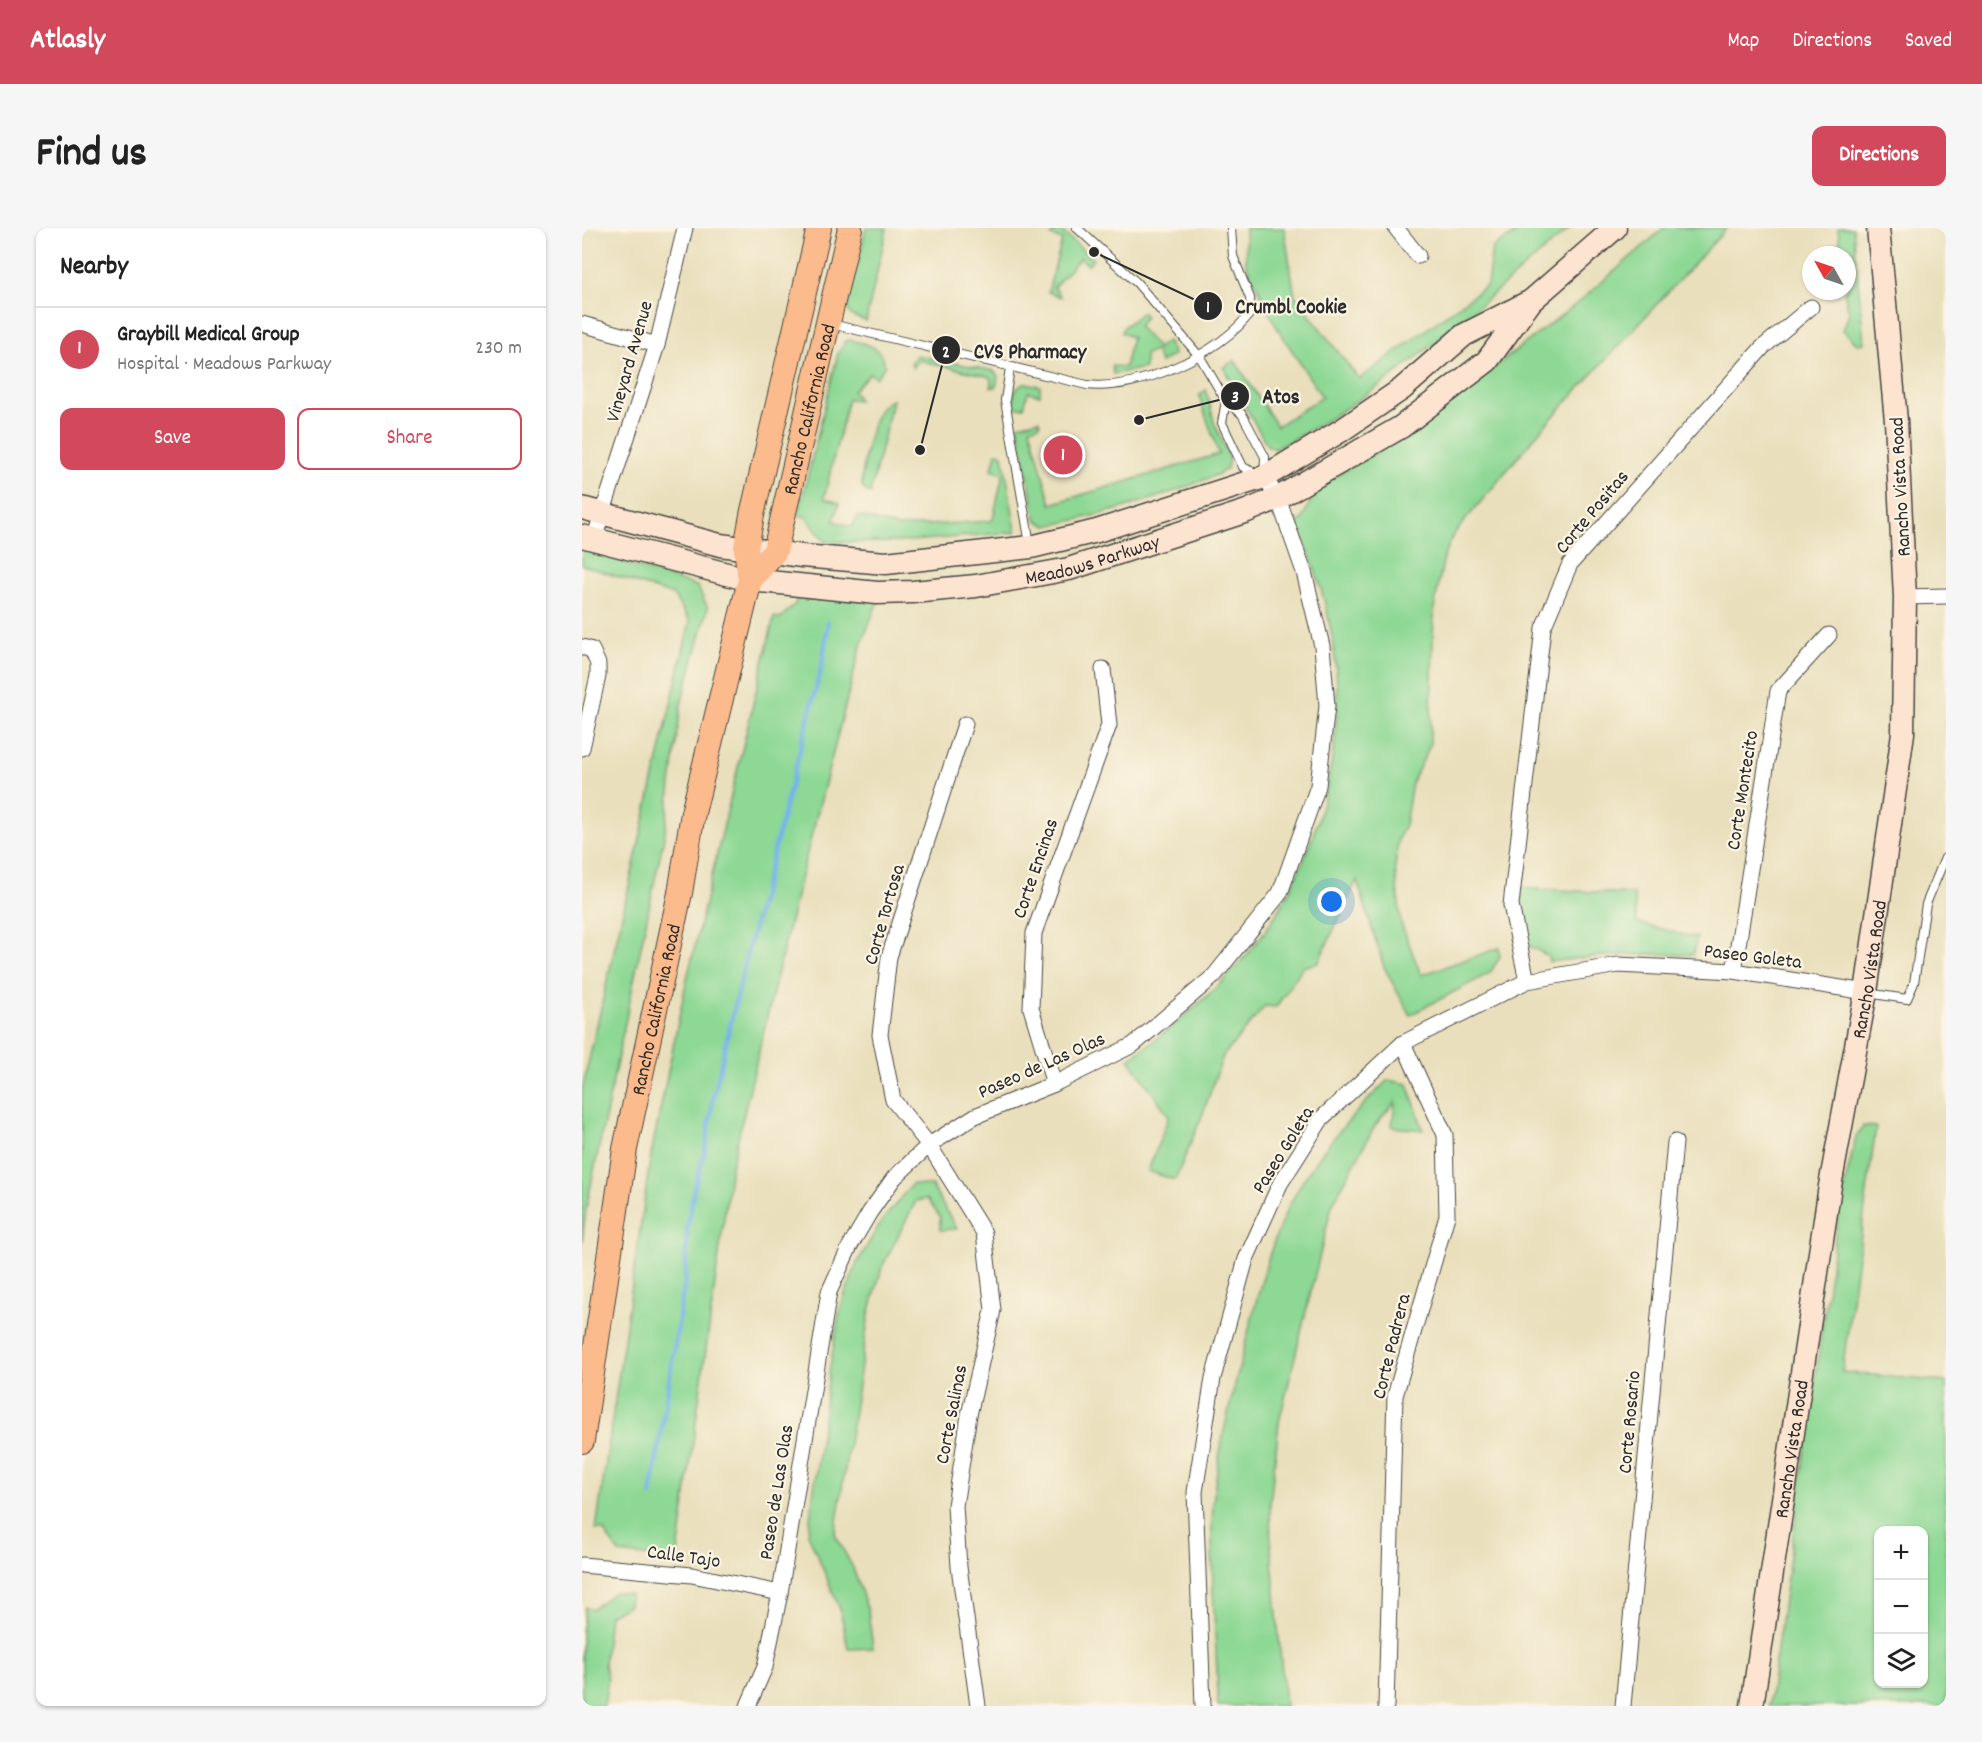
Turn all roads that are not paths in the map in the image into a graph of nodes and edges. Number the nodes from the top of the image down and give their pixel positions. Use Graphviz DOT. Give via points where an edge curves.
graph roads {
  1 [pos="685,228"];
  2 [pos="819,228"];
  3 [pos="850,228"];
  4 [pos="1077,228"];
  5 [pos="1231,228"];
  6 [pos="1396,228"];
  7 [pos="1615,228"];
  8 [pos="1878,228"];
  9 [pos="1418,256"];
  10 [pos="1531,301"];
  11 [pos="1811,307"];
  12 [pos="827,323"];
  13 [pos="582,324"];
  14 [pos="657,345"];
  15 [pos="1200,357"];
  16 [pos="1010,368"];
  17 [pos="1226,401"];
  18 [pos="1264,477"];
  19 [pos="1278,498"];
  20 [pos="592,512"];
  21 [pos="588,537"];
  22 [pos="1031,547"];
  23 [pos="746,548"];
  24 [pos="776,552"];
  25 [pos="750,580"];
  26 [pos="1946,596"];
  27 [pos="1905,597"];
  28 [pos="1829,635"];
  29 [pos="582,647"];
  30 [pos="1103,669"];
  31 [pos="965,724"];
  32 [pos="582,748"];
  33 [pos="1945,858"];
  34 [pos="1734,971"];
  35 [pos="1527,981"];
  36 [pos="1866,992"];
  37 [pos="1403,1044"];
  38 [pos="1054,1084"];
  39 [pos="1675,1143"];
  40 [pos="929,1145"];
  41 [pos="582,1442"];
  42 [pos="582,1565"];
  43 [pos="780,1593"];
  44 [pos="748,1706"];
  45 [pos="978,1706"];
  46 [pos="1203,1706"];
  47 [pos="1386,1706"];
  48 [pos="1623,1706"];
  49 [pos="1752,1706"];
  1 -- 14 [label="street, Vineyard Avenue"];
  2 -- 23 [label="main road, Rancho California Road"];
  3 -- 12 [label="main road, Rancho California Road"];
  4 -- 15 [label="lane" via="1137,284"];
  5 -- 15 [label="lane" via="1233,256 1250,298 1251,312"];
  6 -- 9 [label="street"];
  7 -- 10 [label="main road, Meadows Parkway"];
  8 -- 27 [label="main road, Rancho Vista Road" via="1896,421"];
  10 -- 18 [label="main road, Meadows Parkway" via="1464,335 1402,389"];
  10 -- 19 [label="main road, Meadows Parkway" via="1487,361 1445,394 1401,426"];
  11 -- 35 [label="street, Corte Positas" via="1762,348 1570,564 1543,628 1511,905"];
  12 -- 16 [label="lane"];
  12 -- 24 [label="main road, Rancho California Road"];
  13 -- 14 [label="street"];
  14 -- 20 [label="street, Vineyard Avenue"];
  15 -- 16 [label="lane" via="1122,384 1101,387"];
  15 -- 17 [label="lane"];
  16 -- 22 [label="lane" via="1005,400"];
  17 -- 18 [label="lane" via="1242,414 1265,457"];
  17 -- 18 [label="lane" via="1222,423 1243,467"];
  18 -- 19 [label="street, Paseo de Las Olas"];
  18 -- 22 [label="main road, Meadows Parkway" via="1097,531"];
  19 -- 25 [label="main road, Meadows Parkway" via="1069,569 1027,578 877,593"];
  19 -- 38 [label="street, Paseo de Las Olas" via="1305,572 1320,636 1327,706 1318,786 1280,893 1214,976 1133,1045"];
  20 -- 21 [label="street, Vineyard Avenue"];
  20 -- 23 [label="main road, Meadows Parkway"];
  21 -- 25 [label="main road, Meadows Parkway"];
  22 -- 24 [label="main road, Meadows Parkway" via="886,562"];
  23 -- 24 [label="main road, Meadows Parkway"];
  23 -- 25 [label="main road, Rancho California Road"];
  24 -- 25 [label="main road, Rancho California Road"];
  25 -- 41 [label="main road, Rancho California Road" via="693,813 680,893 625,1149"];
  26 -- 27 [label="street"];
  27 -- 36 [label="main road, Rancho Vista Road" via="1903,733"];
  28 -- 34 [label="street, Corte Montecito" via="1778,691"];
  29 -- 32 [label="street" via="592,650 598,664"];
  30 -- 38 [label="street, Corte Encinas" via="1109,725 1034,933 1031,1008"];
  31 -- 40 [label="street, Corte Tortosa" via="889,957 880,1035 893,1101"];
  33 -- 36 [label="lane" via="1926,904 1914,983 1907,999"];
  34 -- 35 [label="street, Paseo Goleta" via="1618,965"];
  34 -- 36 [label="street, Paseo Goleta"];
  35 -- 37 [label="street, Paseo Goleta"];
  36 -- 49 [label="main road, Rancho Vista Road" via="1830,1186"];
  37 -- 46 [label="street, Paseo Goleta" via="1322,1118 1280,1184 1246,1259 1213,1378 1195,1492"];
  37 -- 47 [label="street, Corte Padrera" via="1445,1135 1447,1215 1395,1396"];
  38 -- 40 [label="street, Paseo de Las Olas" via="975,1116"];
  39 -- 48 [label="street, Corte Rosario"];
  40 -- 43 [label="street, Paseo de Las Olas" via="894,1178 870,1212 829,1292"];
  40 -- 45 [label="street, Corte Salinas" via="984,1233 993,1310 969,1415 955,1506"];
  42 -- 43 [label="street, Calle Tajo" via="692,1575"];
  43 -- 44 [label="street, Paseo de Las Olas" via="765,1667"];
}
